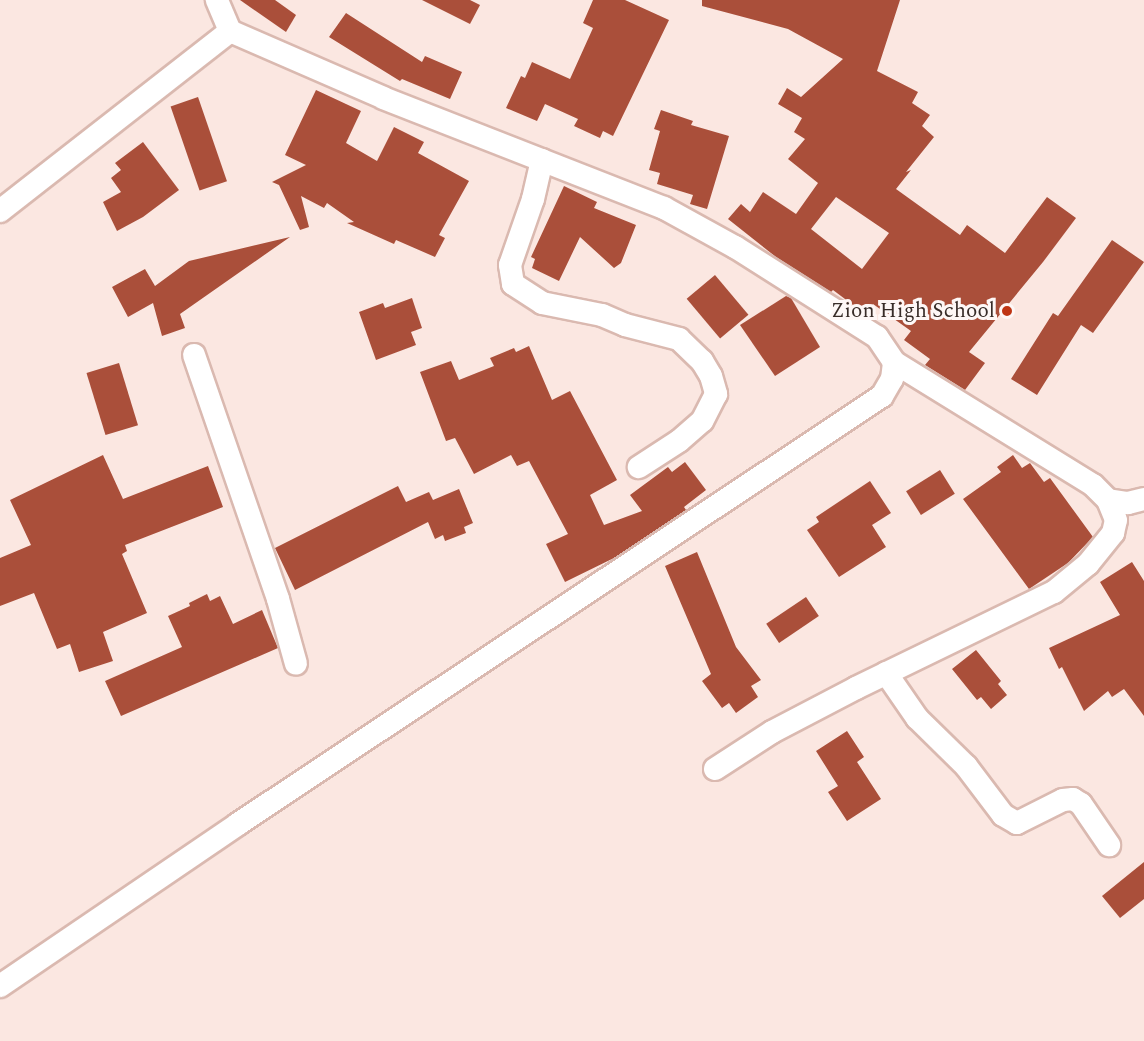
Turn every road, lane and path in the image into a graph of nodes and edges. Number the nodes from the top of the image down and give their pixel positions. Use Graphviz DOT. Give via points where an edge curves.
graph roads {
  1 [pos="217,0"];
  2 [pos="230,31"];
  3 [pos="542,160"];
  4 [pos="0,211"];
  5 [pos="194,355"];
  6 [pos="894,362"];
  7 [pos="639,467"];
  8 [pos="1107,500"];
  9 [pos="1144,500"];
  10 [pos="296,664"];
  11 [pos="886,673"];
  12 [pos="715,769"];
  13 [pos="1108,846"];
  14 [pos="0,986"];
  1 -- 2 [label="street"];
  2 -- 3 [label="street" via="384,98"];
  2 -- 4 [label="street"];
  3 -- 6 [label="street" via="664,208 735,247 877,337"];
  3 -- 7 [label="street" via="510,265 513,284 542,303 602,315 679,339 702,361 711,376 716,394 702,422"];
  5 -- 10 [label="street" via="278,599"];
  6 -- 8 [label="street" via="1093,485"];
  6 -- 14 [label="street" via="892,379 882,396"];
  8 -- 9 [label="street"];
  8 -- 11 [label="street" via="1116,520 1113,533 1088,564 1054,592"];
  11 -- 12 [label="street" via="772,732"];
  11 -- 13 [label="street" via="917,718 966,766 1003,814 1017,823 1063,800 1073,799 1081,804"];
}
